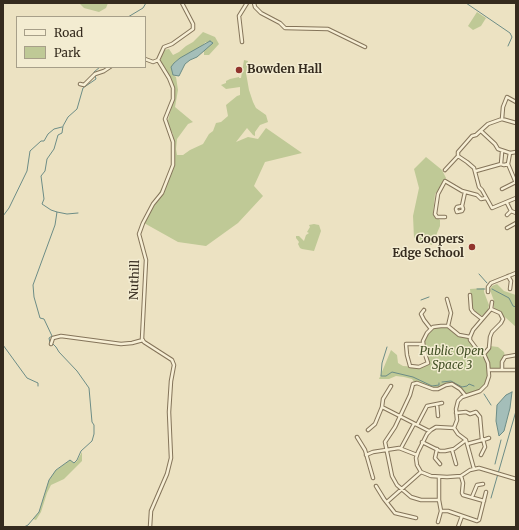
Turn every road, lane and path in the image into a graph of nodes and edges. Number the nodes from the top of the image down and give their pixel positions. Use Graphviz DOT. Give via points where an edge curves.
graph roads {
  1 [pos="182,3"];
  2 [pos="247,3"];
  3 [pos="254,3"];
  4 [pos="242,42"];
  5 [pos="365,47"];
  6 [pos="146,59"];
  7 [pos="158,60"];
  8 [pos="108,68"];
  9 [pos="80,84"];
  10 [pos="516,102"];
  11 [pos="502,119"];
  12 [pos="516,123"];
  13 [pos="481,131"];
  14 [pos="502,152"];
  15 [pos="516,152"];
  16 [pos="510,153"];
  17 [pos="458,156"];
  18 [pos="501,164"];
  19 [pos="508,164"];
  20 [pos="445,170"];
  21 [pos="476,172"];
  22 [pos="516,183"];
  23 [pos="502,189"];
  24 [pos="465,192"];
  25 [pos="486,198"];
  26 [pos="516,198"];
  27 [pos="507,203"];
  28 [pos="462,206"];
  29 [pos="511,211"];
  30 [pos="516,213"];
  31 [pos="507,215"];
  32 [pos="445,217"];
  33 [pos="516,223"];
  34 [pos="507,228"];
  35 [pos="516,272"];
  36 [pos="508,276"];
  37 [pos="510,289"];
  38 [pos="488,292"];
  39 [pos="470,295"];
  40 [pos="452,300"];
  41 [pos="492,302"];
  42 [pos="491,309"];
  43 [pos="424,310"];
  44 [pos="482,319"];
  45 [pos="448,326"];
  46 [pos="431,328"];
  47 [pos="470,337"];
  48 [pos="143,340"];
  49 [pos="51,344"];
  50 [pos="423,344"];
  51 [pos="484,354"];
  52 [pos="516,355"];
  53 [pos="490,370"];
  54 [pos="502,370"];
  55 [pos="516,370"];
  56 [pos="391,386"];
  57 [pos="465,395"];
  58 [pos="442,403"];
  59 [pos="436,404"];
  60 [pos="382,407"];
  61 [pos="456,413"];
  62 [pos="399,416"];
  63 [pos="438,416"];
  64 [pos="415,424"];
  65 [pos="454,428"];
  66 [pos="368,430"];
  67 [pos="429,431"];
  68 [pos="357,437"];
  69 [pos="489,438"];
  70 [pos="466,440"];
  71 [pos="483,440"];
  72 [pos="422,442"];
  73 [pos="467,444"];
  74 [pos="401,448"];
  75 [pos="436,449"];
  76 [pos="386,450"];
  77 [pos="452,450"];
  78 [pos="366,455"];
  79 [pos="417,455"];
  80 [pos="481,455"];
  81 [pos="440,464"];
  82 [pos="456,464"];
  83 [pos="474,469"];
  84 [pos="421,472"];
  85 [pos="461,476"];
  86 [pos="439,477"];
  87 [pos="373,478"];
  88 [pos="516,479"];
  89 [pos="483,484"];
  90 [pos="376,486"];
  91 [pos="401,489"];
  92 [pos="486,492"];
  93 [pos="472,497"];
  94 [pos="439,500"];
  95 [pos="484,501"];
  96 [pos="387,502"];
  97 [pos="441,511"];
  98 [pos="462,516"];
  99 [pos="416,518"];
  100 [pos="438,522"];
  101 [pos="150,527"];
  102 [pos="458,527"];
  1 -- 7 [label="street" via="194,27 164,47"];
  2 -- 4 [label="street" via="239,16"];
  3 -- 5 [label="street" via="261,13 285,28 328,29"];
  6 -- 7 [label="street" via="154,62"];
  7 -- 48 [label="street, Nuthill" via="173,88 173,99 165,119 174,142 174,165 139,234 146,260"];
  8 -- 9 [label="street" via="95,74 84,85"];
  10 -- 11 [label="street" via="507,97"];
  11 -- 12 [label="street"];
  11 -- 13 [label="street" via="488,124"];
  13 -- 14 [label="street"];
  13 -- 17 [label="street" via="472,136 458,152"];
  14 -- 16 [label="street"];
  14 -- 18 [label="street"];
  15 -- 16 [label="street"];
  16 -- 19 [label="street"];
  17 -- 20 [label="street"];
  17 -- 21 [label="street"];
  18 -- 19 [label="street"];
  18 -- 21 [label="street"];
  19 -- 22 [label="street"];
  21 -- 25 [label="street" via="479,187"];
  22 -- 23 [label="street"];
  24 -- 25 [label="street" via="480,199"];
  24 -- 28 [label="street"];
  24 -- 32 [label="street" via="444,181 438,194 435,214 437,217"];
  25 -- 27 [label="street" via="492,208"];
  26 -- 27 [label="street"];
  27 -- 29 [label="street"];
  29 -- 30 [label="street"];
  29 -- 31 [label="street"];
  33 -- 34 [label="street"];
  35 -- 36 [label="street"];
  36 -- 37 [label="street" via="511,281"];
  36 -- 38 [label="street" via="491,283"];
  39 -- 44 [label="street" via="471,309"];
  40 -- 45 [label="street" via="448,300 451,313"];
  41 -- 42 [label="street"];
  42 -- 44 [label="street"];
  42 -- 51 [label="street" via="500,313 503,319 492,332 489,348"];
  43 -- 46 [label="street" via="421,314"];
  44 -- 47 [label="street"];
  45 -- 46 [label="street"];
  45 -- 47 [label="street" via="459,335"];
  46 -- 50 [label="street" via="425,335"];
  47 -- 51 [label="street" via="476,348"];
  48 -- 49 [label="street" via="121,344 61,336 53,338"];
  48 -- 101 [label="street" via="168,356 174,365 171,381 171,458 151,511"];
  50 -- 50 [label="street" via="428,363 418,367 410,366 406,344"];
  51 -- 53 [label="street"];
  52 -- 54 [label="street" via="505,357"];
  53 -- 54 [label="street"];
  53 -- 57 [label="street" via="484,388"];
  54 -- 55 [label="street"];
  56 -- 60 [label="street" via="383,399"];
  57 -- 61 [label="street" via="458,401"];
  57 -- 62 [label="street" via="452,384 433,390 415,383 411,386 410,395"];
  58 -- 59 [label="street"];
  59 -- 63 [label="street"];
  59 -- 64 [label="street" via="427,406"];
  60 -- 62 [label="street"];
  60 -- 66 [label="street" via="375,424"];
  61 -- 65 [label="street"];
  61 -- 71 [label="street" via="476,412 480,417"];
  62 -- 64 [label="street"];
  62 -- 76 [label="street" via="385,442"];
  64 -- 67 [label="street"];
  64 -- 74 [label="street"];
  65 -- 67 [label="street" via="436,427"];
  65 -- 70 [label="street"];
  67 -- 72 [label="street"];
  68 -- 78 [label="street"];
  69 -- 71 [label="street"];
  70 -- 73 [label="street"];
  70 -- 77 [label="street"];
  71 -- 73 [label="street"];
  71 -- 80 [label="street" via="485,447"];
  72 -- 75 [label="street"];
  72 -- 79 [label="street"];
  73 -- 83 [label="street"];
  74 -- 76 [label="street"];
  74 -- 79 [label="street"];
  75 -- 77 [label="street"];
  75 -- 81 [label="street" via="435,458"];
  76 -- 78 [label="street"];
  76 -- 91 [label="street" via="392,476"];
  77 -- 82 [label="street"];
  78 -- 87 [label="street"];
  79 -- 84 [label="street" via="417,465"];
  83 -- 85 [label="street"];
  83 -- 88 [label="street" via="484,469"];
  84 -- 86 [label="street"];
  84 -- 91 [label="street"];
  85 -- 86 [label="street"];
  85 -- 93 [label="street" via="463,495"];
  86 -- 94 [label="street"];
  89 -- 93 [label="street" via="477,485"];
  90 -- 96 [label="street"];
  91 -- 94 [label="street" via="415,499"];
  91 -- 96 [label="street"];
  92 -- 95 [label="street"];
  93 -- 95 [label="street"];
  94 -- 97 [label="street"];
  95 -- 98 [label="street" via="477,521"];
  96 -- 99 [label="street" via="395,513"];
  97 -- 98 [label="street"];
  97 -- 100 [label="street"];
  98 -- 102 [label="street"];
}
